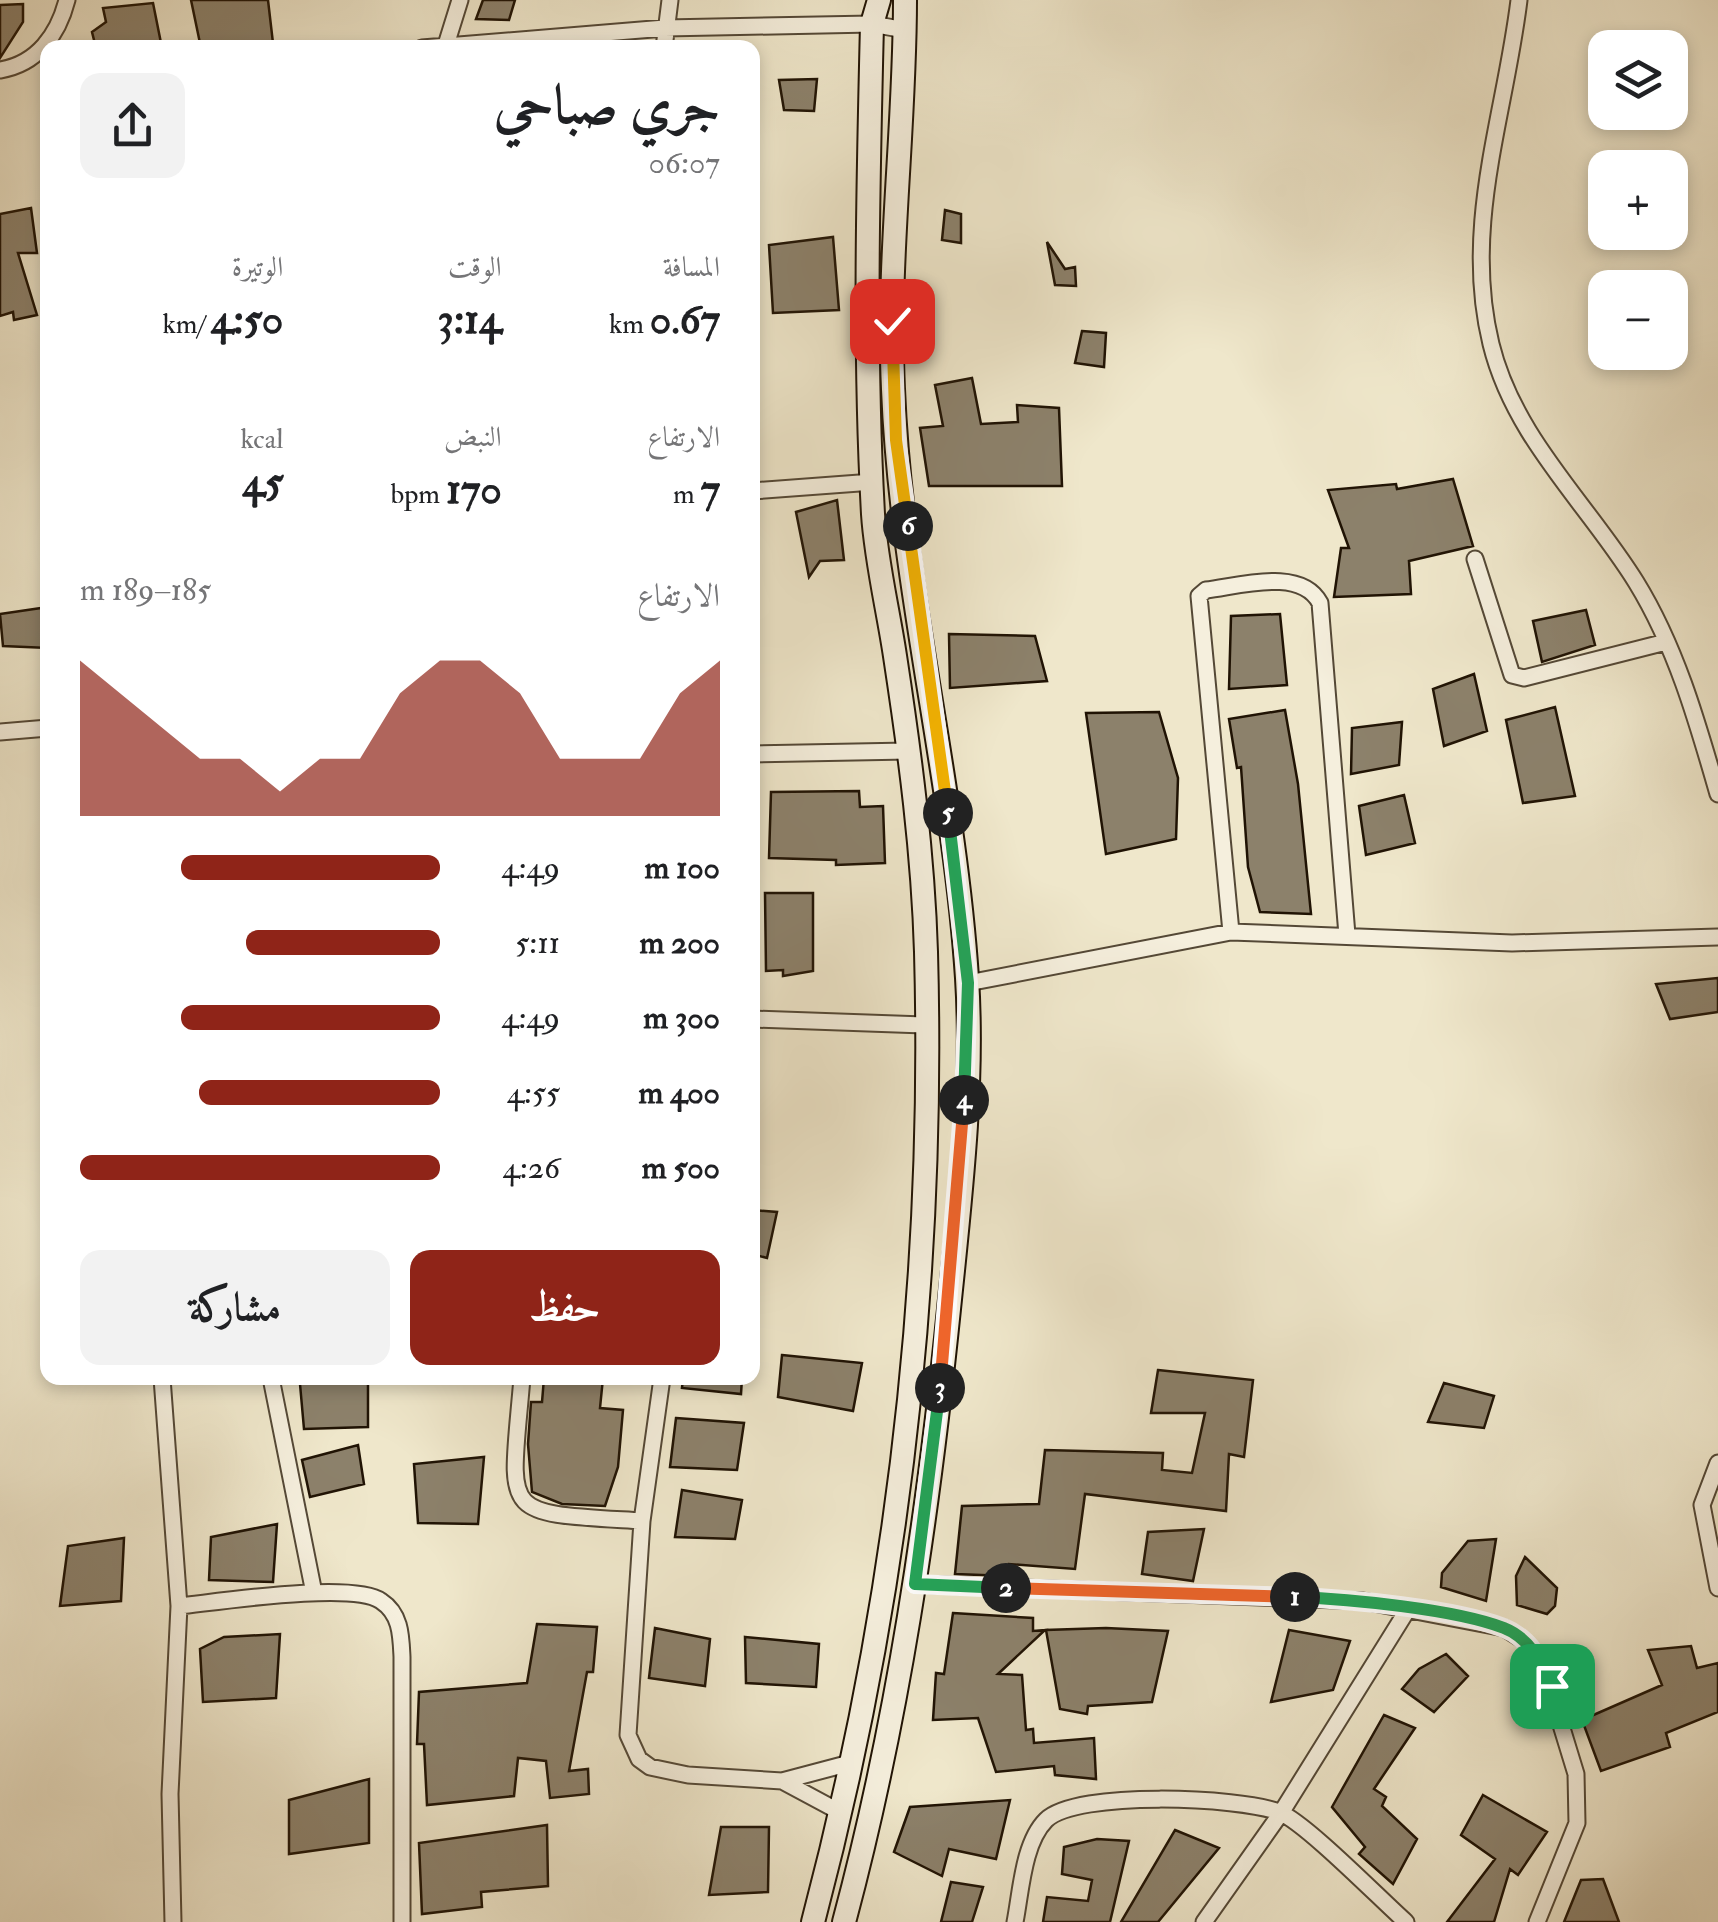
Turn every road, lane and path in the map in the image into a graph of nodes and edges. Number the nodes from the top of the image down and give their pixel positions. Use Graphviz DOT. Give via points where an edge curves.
graph roads {
  1 [pos="67,0"];
  2 [pos="460,0"];
  3 [pos="670,0"];
  4 [pos="879,0"];
  5 [pos="905,0"];
  6 [pos="1518,0"];
  7 [pos="872,24"];
  8 [pos="664,28"];
  9 [pos="905,30"];
  10 [pos="47,40"];
  11 [pos="448,40"];
  12 [pos="510,40"];
  13 [pos="664,40"];
  14 [pos="40,51"];
  15 [pos="0,70"];
  16 [pos="873,482"];
  17 [pos="760,490"];
  18 [pos="1475,558"];
  19 [pos="1666,642"];
  20 [pos="40,729"];
  21 [pos="0,732"];
  22 [pos="908,750"];
  23 [pos="760,754"];
  24 [pos="1718,794"];
  25 [pos="1232,932"];
  26 [pos="1347,936"];
  27 [pos="1718,937"];
  28 [pos="968,983"];
  29 [pos="760,1019"];
  30 [pos="924,1025"];
  31 [pos="163,1385"];
  32 [pos="273,1385"];
  33 [pos="521,1385"];
  34 [pos="661,1385"];
  35 [pos="909,1412"];
  36 [pos="938,1414"];
  37 [pos="1718,1463"];
  38 [pos="642,1521"];
  39 [pos="915,1584"];
  40 [pos="1718,1588"];
  41 [pos="314,1593"];
  42 [pos="179,1606"];
  43 [pos="1408,1609"];
  44 [pos="850,1764"];
  45 [pos="782,1781"];
  46 [pos="838,1810"];
  47 [pos="1281,1813"];
  48 [pos="173,1922"];
  49 [pos="402,1922"];
  50 [pos="813,1922"];
  51 [pos="844,1922"];
  52 [pos="1015,1922"];
  53 [pos="1204,1922"];
  54 [pos="1406,1922"];
  55 [pos="1537,1922"];
  1 -- 10 [label="street"];
  2 -- 11 [label="street"];
  3 -- 8 [label="street"];
  4 -- 7 [label="main road"];
  5 -- 9 [label="main road"];
  6 -- 19 [label="street" via="1480,223 1492,346 1516,410 1637,585"];
  7 -- 8 [label="street"];
  7 -- 9 [label="street"];
  7 -- 16 [label="main road" via="866,386"];
  8 -- 12 [label="street"];
  8 -- 13 [label="street"];
  9 -- 28 [label="main road" via="894,407"];
  14 -- 15 [label="street"];
  16 -- 17 [label="street"];
  16 -- 22 [label="main road"];
  18 -- 19 [label="street" via="1512,675 1524,678"];
  19 -- 24 [label="street"];
  20 -- 21 [label="street"];
  22 -- 23 [label="street"];
  22 -- 30 [label="main road" via="920,851"];
  25 -- 26 [label="street"];
  25 -- 26 [label="street" via="1200,596 1258,583 1300,583 1320,603"];
  25 -- 28 [label="street"];
  26 -- 27 [label="street" via="1512,942"];
  28 -- 36 [label="main road" via="956,1233"];
  29 -- 30 [label="street"];
  30 -- 35 [label="main road" via="922,1264"];
  31 -- 42 [label="street"];
  32 -- 41 [label="street"];
  33 -- 38 [label="street" via="514,1474 524,1504 548,1515"];
  34 -- 38 [label="street"];
  35 -- 36 [label="main road"];
  35 -- 44 [label="main road"];
  36 -- 39 [label="main road"];
  37 -- 40 [label="street" via="1702,1506"];
  38 -- 45 [label="street" via="632,1747 650,1767"];
  39 -- 43 [label="street" via="1305,1598"];
  39 -- 51 [label="main road"];
  41 -- 42 [label="street"];
  41 -- 49 [label="street" via="367,1594 394,1612 400,1629"];
  42 -- 48 [label="street" via="170,1794"];
  43 -- 47 [label="street"];
  43 -- 55 [label="street" via="1504,1628 1544,1666 1579,1802 1577,1823"];
  44 -- 45 [label="street"];
  44 -- 46 [label="main road"];
  45 -- 46 [label="street"];
  46 -- 50 [label="main road"];
  47 -- 52 [label="street" via="1173,1801 1073,1806 1046,1821 1034,1840"];
  47 -- 53 [label="street"];
  47 -- 54 [label="street"];
}
